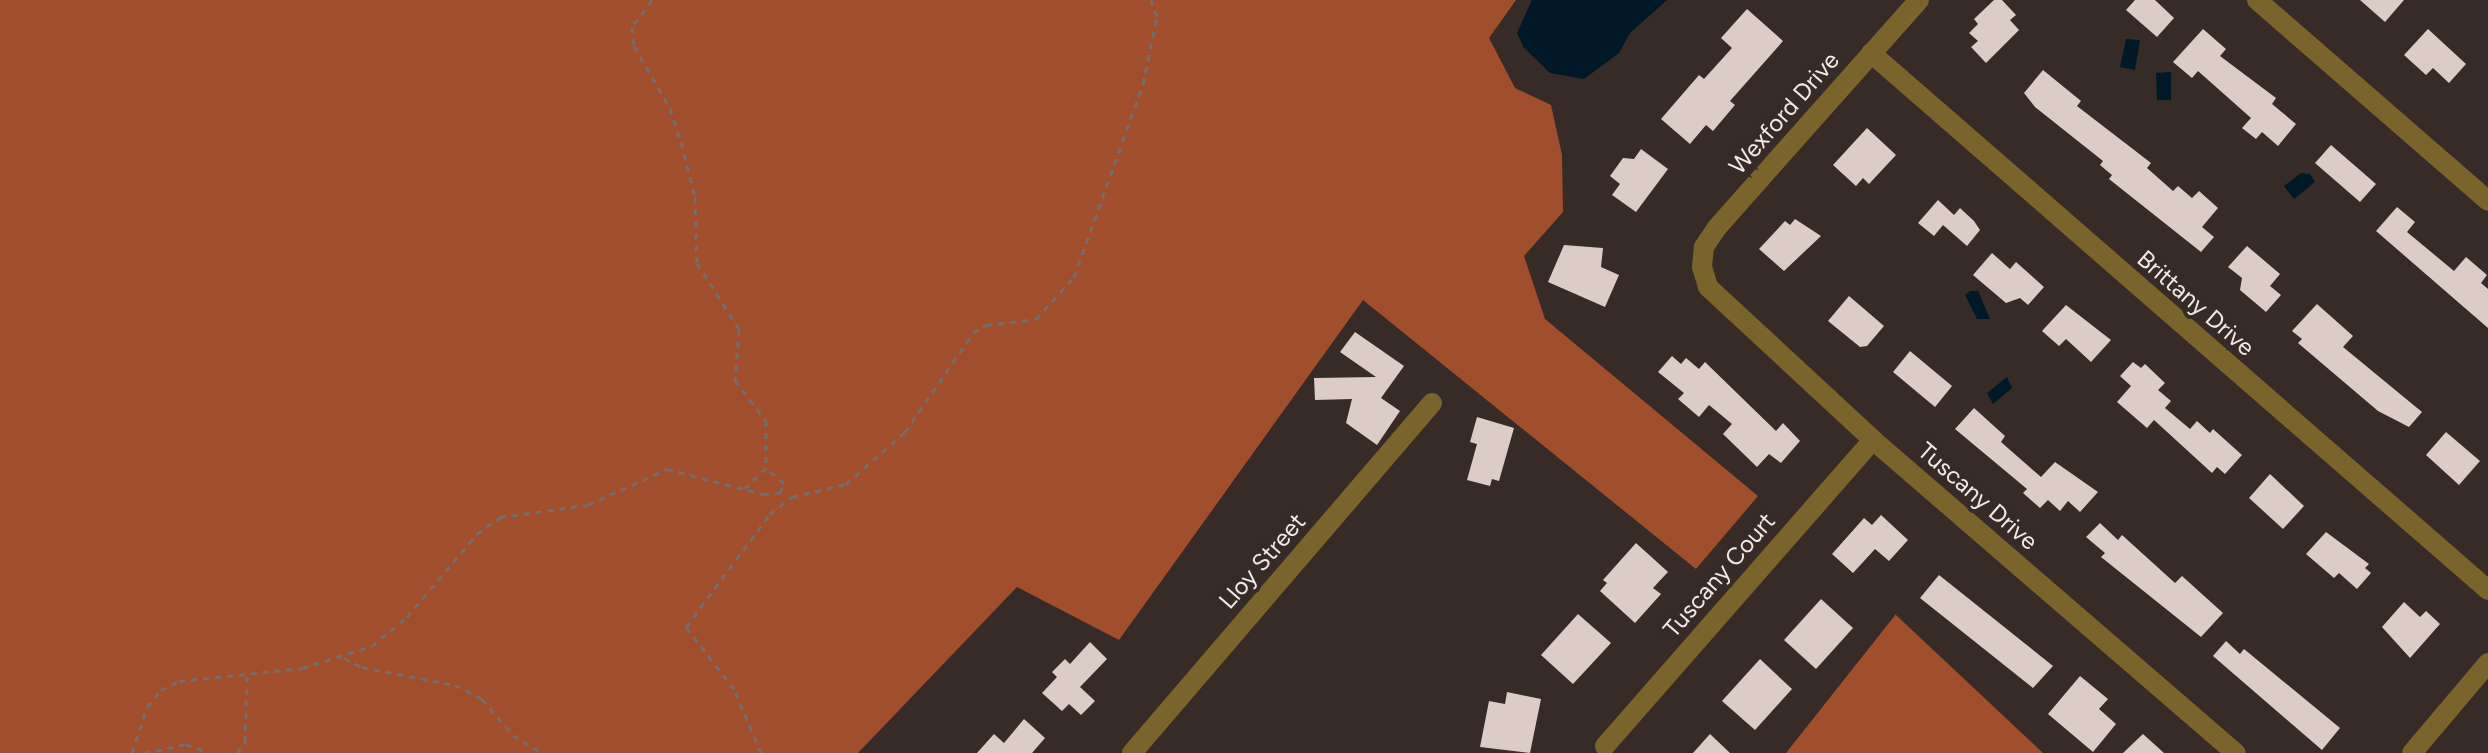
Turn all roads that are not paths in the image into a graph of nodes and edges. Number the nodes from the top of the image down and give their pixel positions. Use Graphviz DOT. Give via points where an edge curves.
graph roads {
  1 [pos="1919,0"];
  2 [pos="2257,0"];
  3 [pos="1871,53"];
  4 [pos="2488,201"];
  5 [pos="1702,267"];
  6 [pos="1432,403"];
  7 [pos="1873,440"];
  8 [pos="2488,590"];
  9 [pos="2488,663"];
  10 [pos="1605,746"];
  11 [pos="1132,753"];
  12 [pos="2236,753"];
  13 [pos="2412,753"];
  1 -- 3 [label="street, Wexford Drive"];
  2 -- 4 [label="street"];
  3 -- 5 [label="street, Wexford Drive" via="1716,229 1704,247"];
  3 -- 8 [label="street, Brittany Drive"];
  5 -- 7 [label="street, Tuscany Drive" via="1708,287 1725,308"];
  6 -- 11 [label="street, Lloy Street"];
  7 -- 10 [label="street, Tuscany Court"];
  7 -- 12 [label="street, Tuscany Drive"];
  9 -- 13 [label="street"];
}
